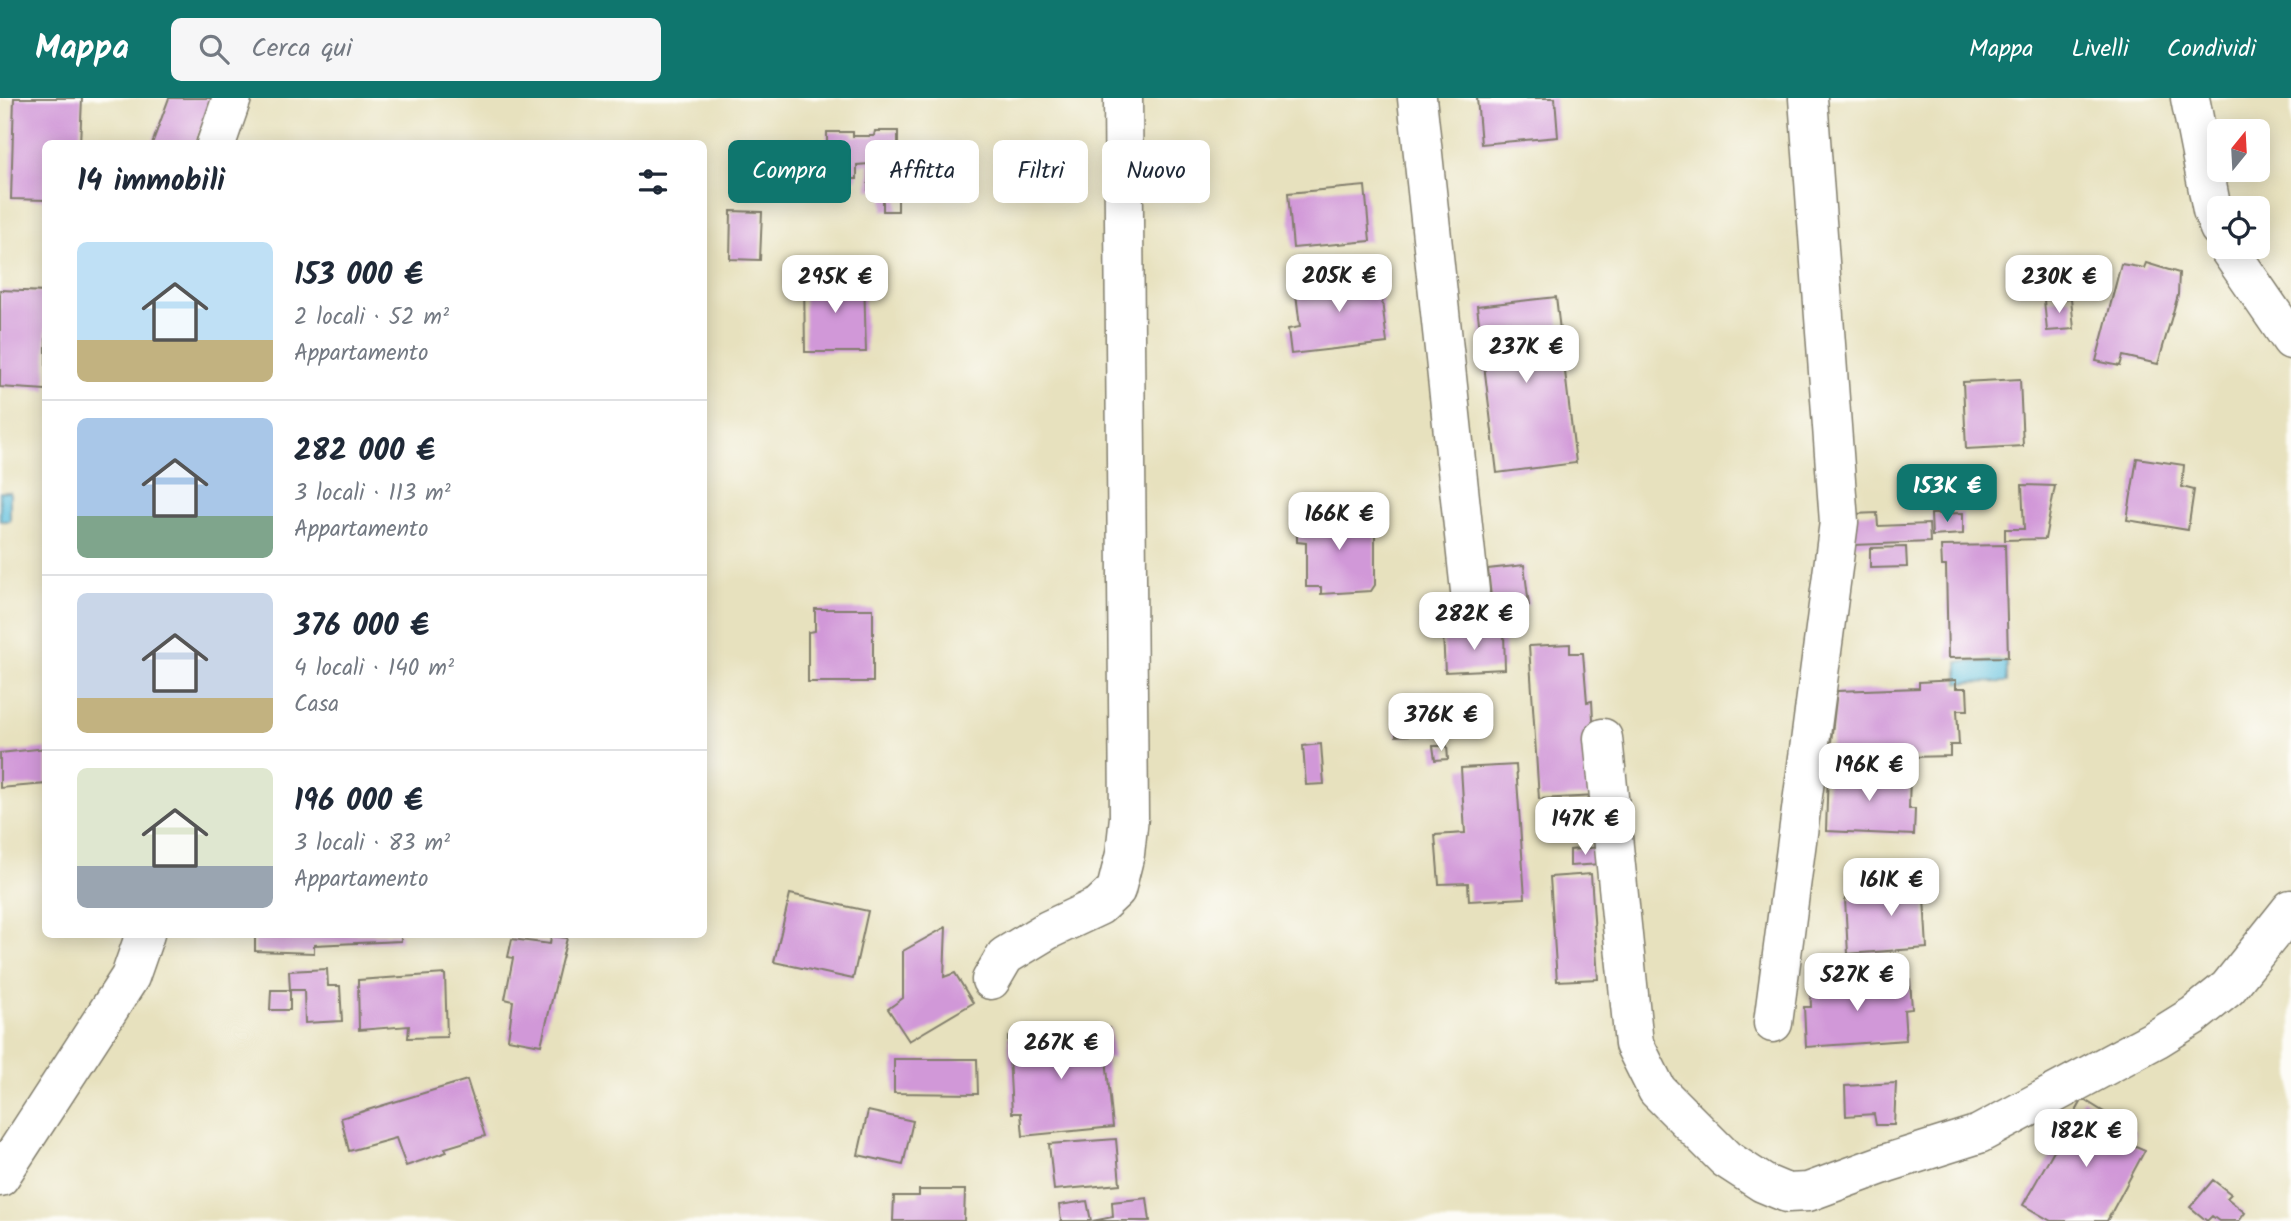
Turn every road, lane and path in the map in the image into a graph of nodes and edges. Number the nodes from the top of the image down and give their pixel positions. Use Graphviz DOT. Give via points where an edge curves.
graph roads {
  1 [pos="232,98"];
  2 [pos="1123,98"];
  3 [pos="1417,98"];
  4 [pos="1808,98"];
  5 [pos="2190,98"];
  6 [pos="217,140"];
  7 [pos="2209,196"];
  8 [pos="2235,259"];
  9 [pos="2291,340"];
  10 [pos="1470,591"];
  11 [pos="1604,738"];
  12 [pos="2291,909"];
  13 [pos="144,938"];
  14 [pos="991,980"];
  15 [pos="1773,1023"];
  16 [pos="0,1177"];
  1 -- 6 [label="street"];
  2 -- 14 [label="street" via="1129,817 1125,854 1116,890 1099,906 1005,956"];
  3 -- 10 [label="street"];
  4 -- 15 [label="street" via="1839,522"];
  5 -- 7 [label="street"];
  8 -- 9 [label="street"];
  11 -- 12 [label="street" via="1634,1044 1657,1090 1726,1159 1787,1193 1808,1192 1979,1134 2156,1039 2228,988"];
  13 -- 16 [label="street" via="130,977"];
}
